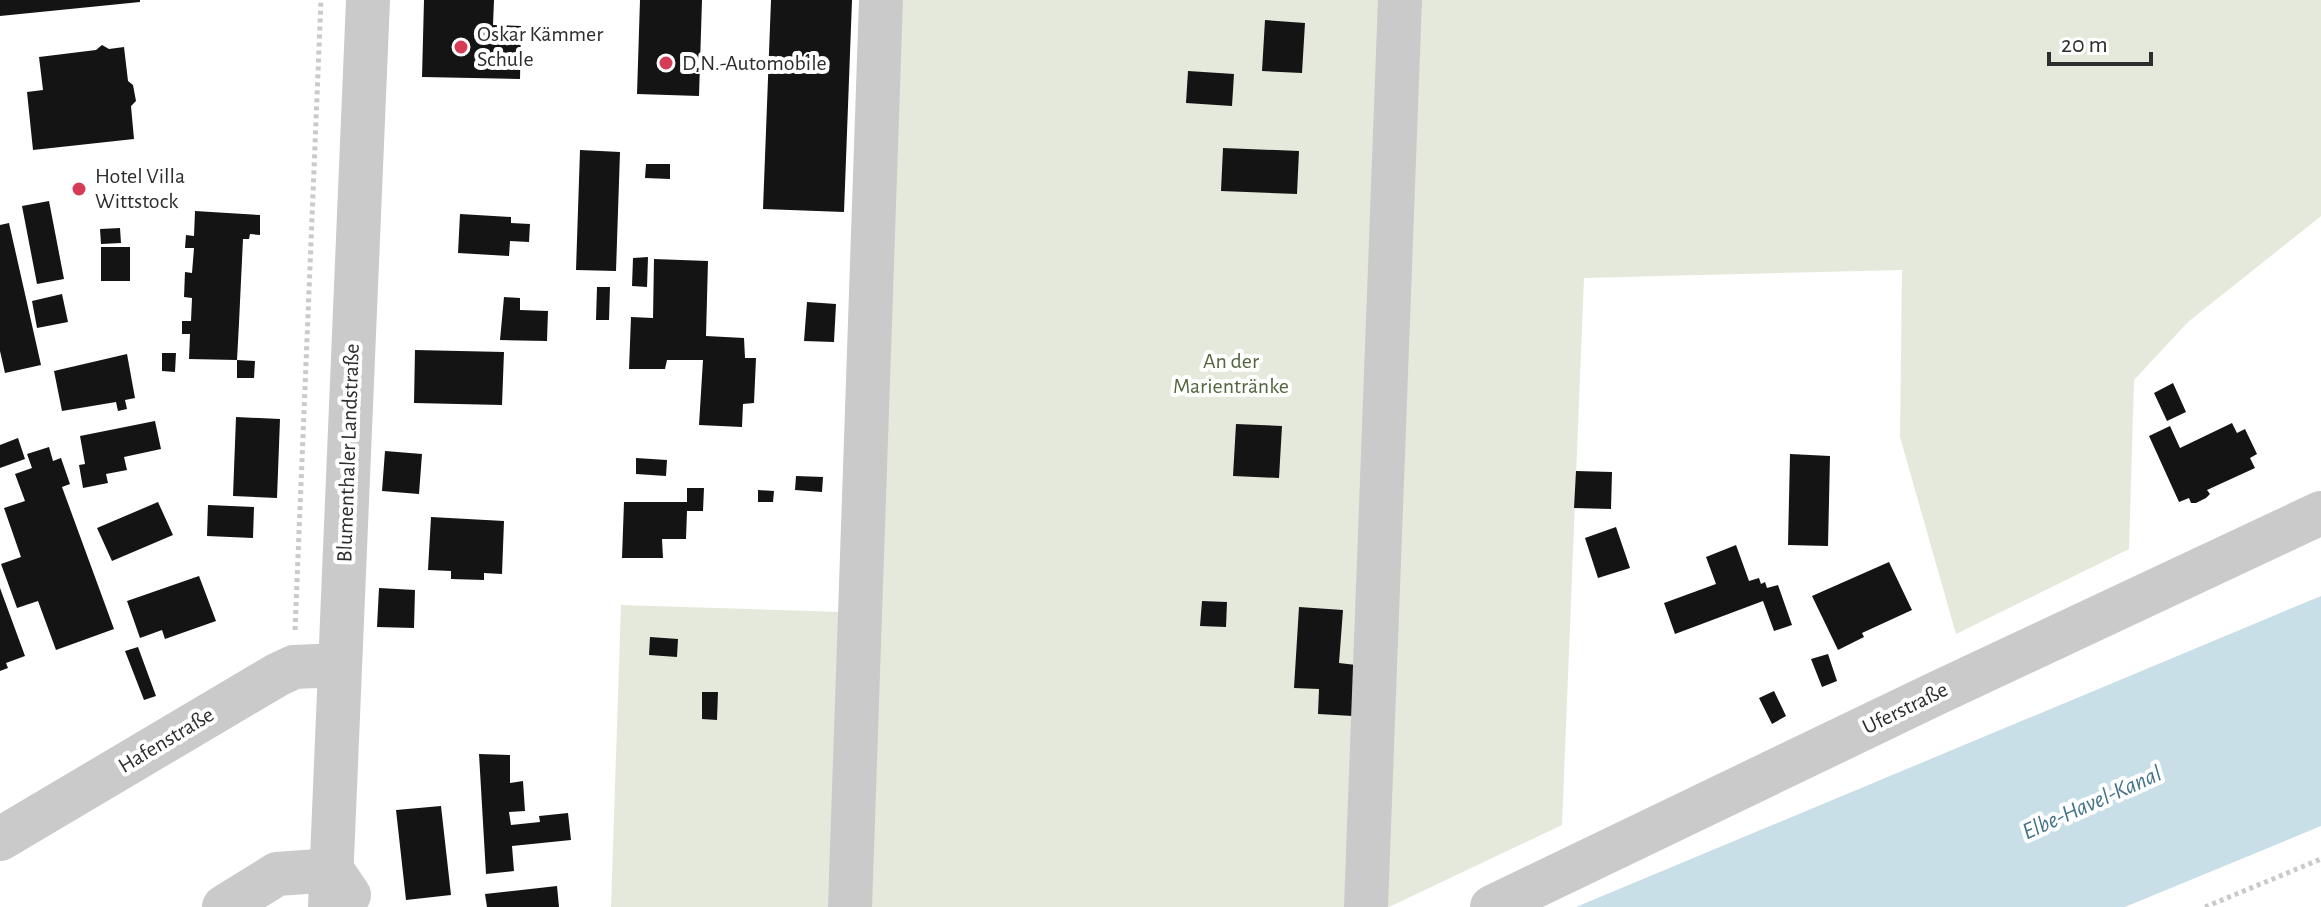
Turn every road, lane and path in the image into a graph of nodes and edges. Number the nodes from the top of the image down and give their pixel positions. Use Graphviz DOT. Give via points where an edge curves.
graph roads {
  1 [pos="321,0"];
  2 [pos="368,0"];
  3 [pos="881,0"];
  4 [pos="1400,0"];
  5 [pos="2321,513"];
  6 [pos="339,665"];
  7 [pos="294,667"];
  8 [pos="0,839"];
  9 [pos="2321,859"];
  10 [pos="331,889"];
  11 [pos="224,907"];
  12 [pos="357,907"];
  13 [pos="850,907"];
  14 [pos="1366,907"];
  15 [pos="1492,907"];
  16 [pos="2205,907"];
  1 -- 7 [label="path"];
  2 -- 6 [label="street, Blumenthaler Landstraße"];
  3 -- 13 [label="street"];
  4 -- 14 [label="street"];
  5 -- 15 [label="street, Uferstraße"];
  6 -- 7 [label="street, Hafenstraße"];
  6 -- 10 [label="street, Blumenthaler Landstraße"];
  7 -- 8 [label="street, Hafenstraße"];
  9 -- 16 [label="path"];
  10 -- 11 [label="street" via="277,874"];
  10 -- 12 [label="street"];
}
